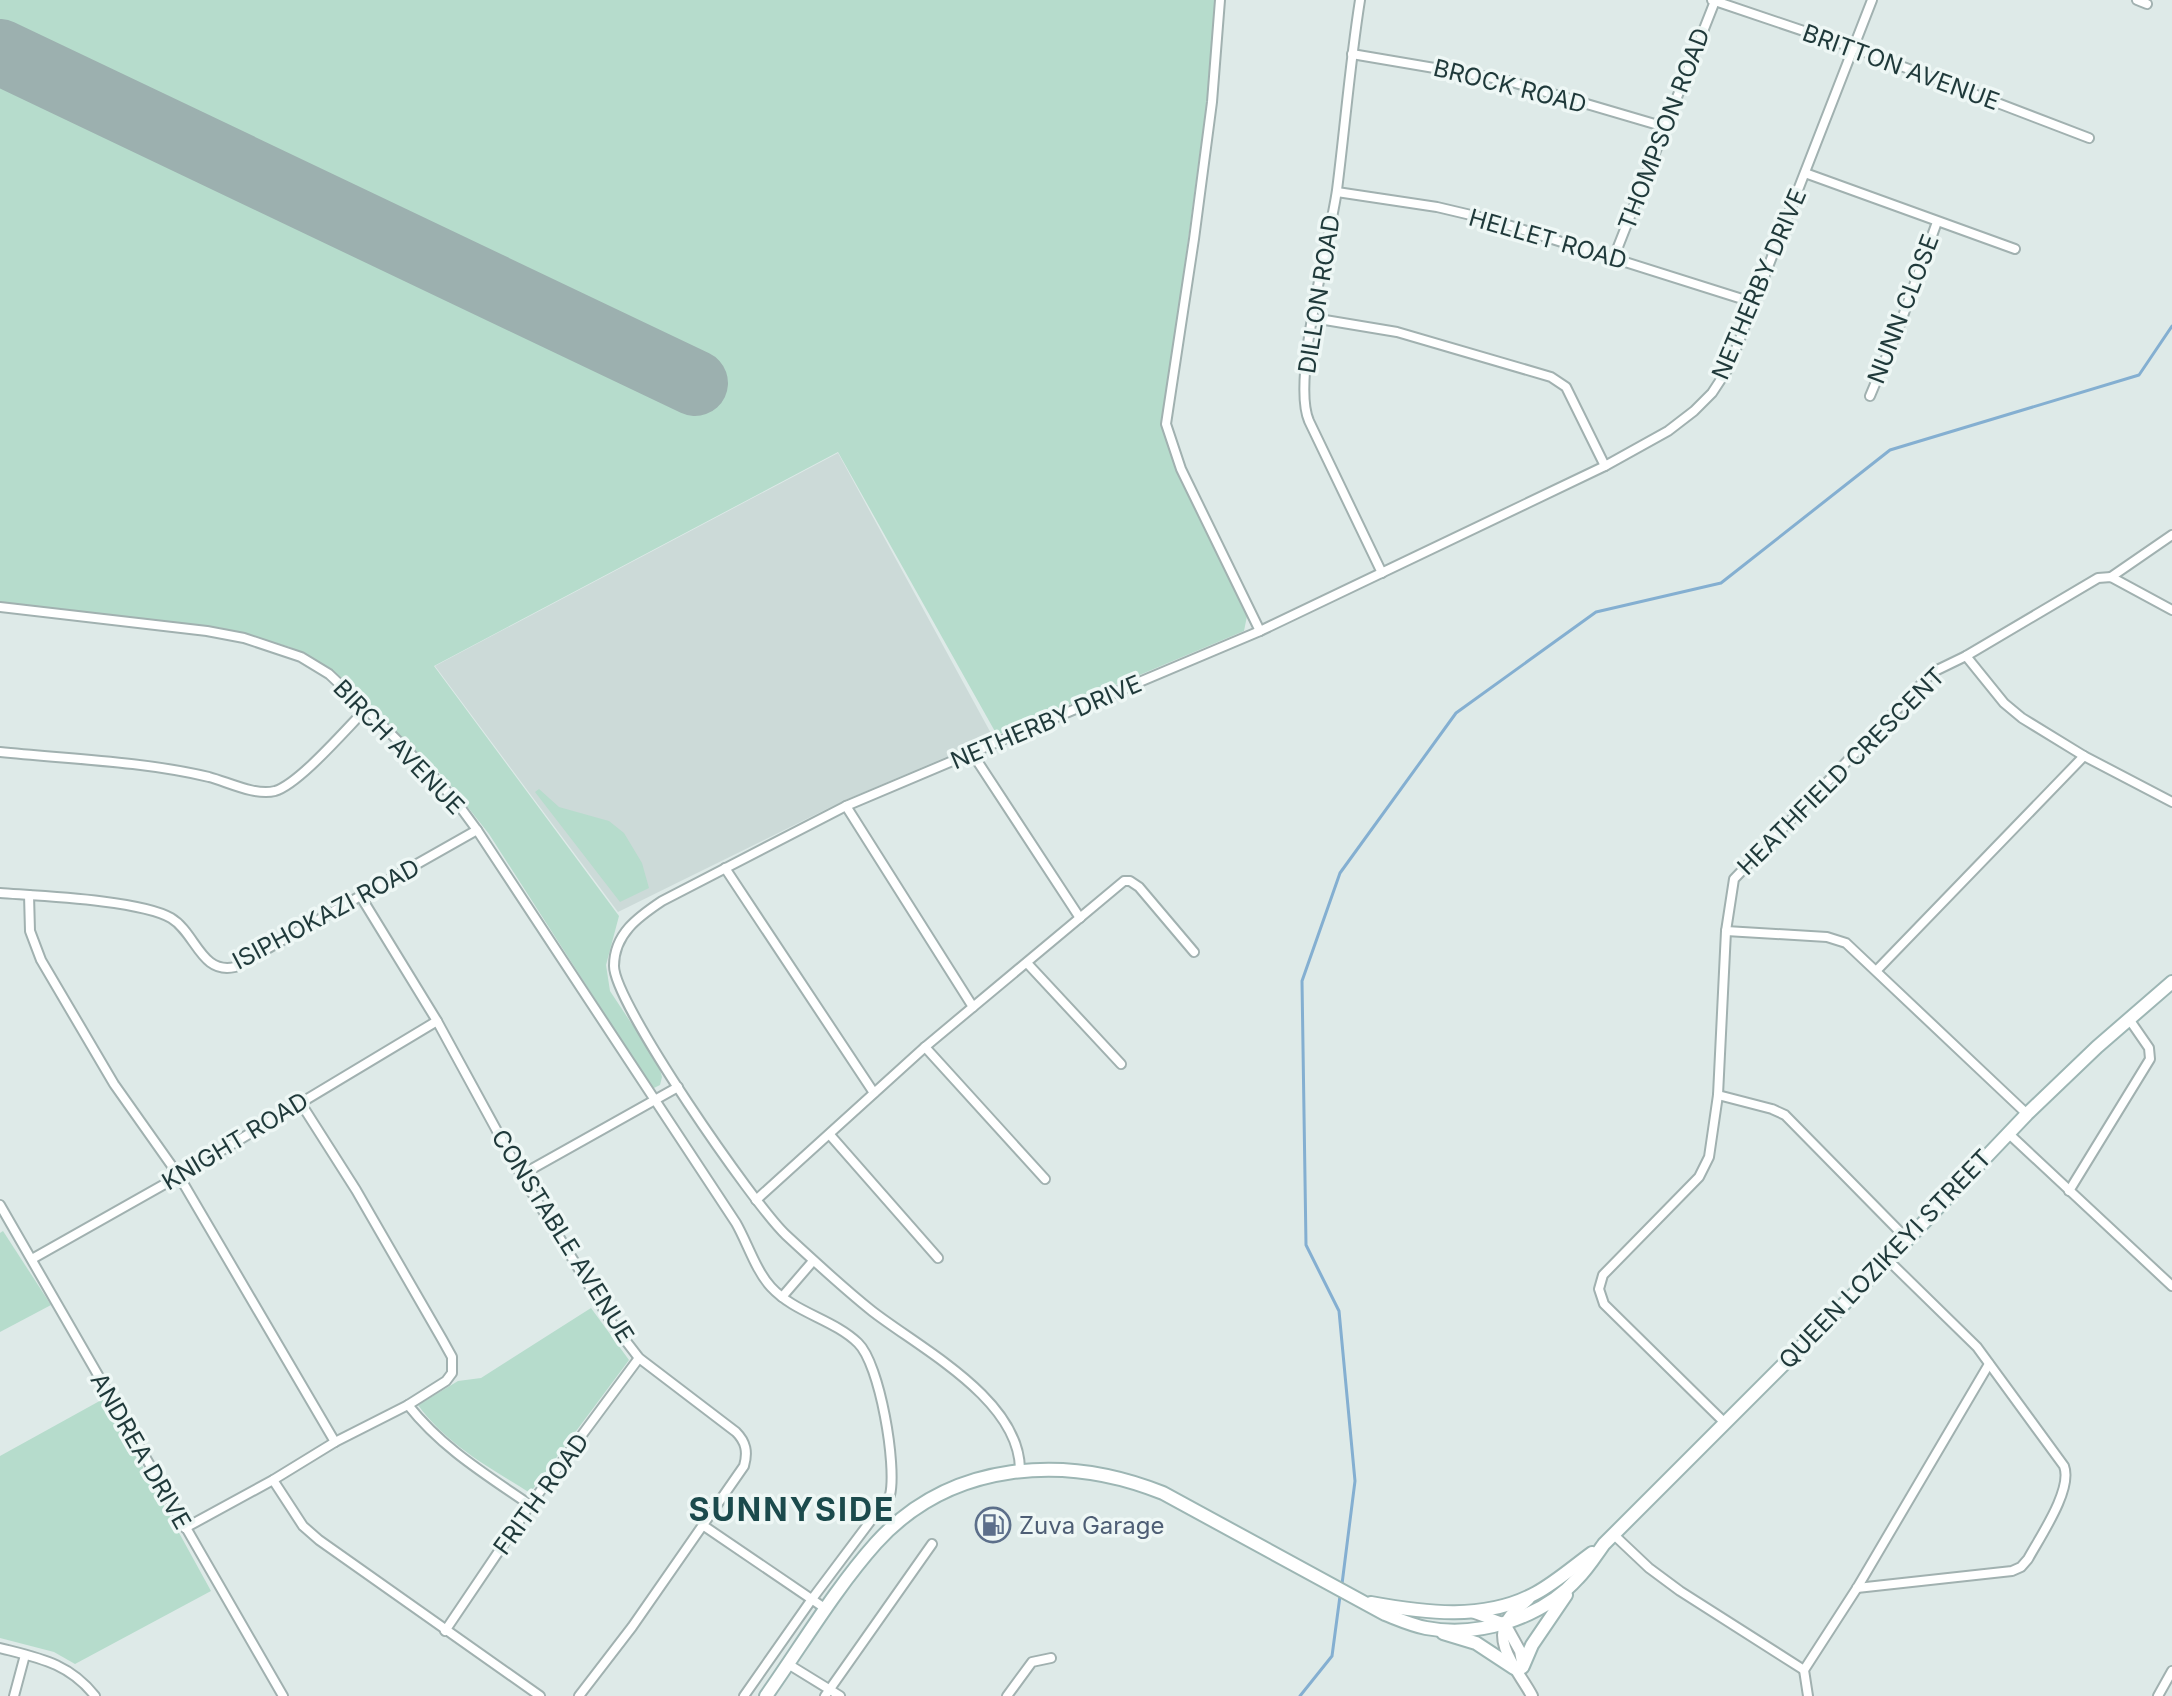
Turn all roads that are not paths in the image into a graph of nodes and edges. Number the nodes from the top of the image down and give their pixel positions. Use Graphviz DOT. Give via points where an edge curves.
graph roads {
  1 [pos="1220,0"];
  2 [pos="1360,0"];
  3 [pos="1713,0"];
  4 [pos="1872,0"];
  5 [pos="2137,0"];
  6 [pos="2147,4"];
  7 [pos="1854,48"];
  8 [pos="1352,54"];
  9 [pos="1665,127"];
  10 [pos="2089,138"];
  11 [pos="1805,173"];
  12 [pos="1337,192"];
  13 [pos="1937,222"];
  14 [pos="2015,249"];
  15 [pos="1614,257"];
  16 [pos="1755,303"];
  17 [pos="1313,318"];
  18 [pos="1870,396"];
  19 [pos="1605,466"];
  20 [pos="2172,535"];
  21 [pos="1382,573"];
  22 [pos="2111,577"];
  23 [pos="0,607"];
  24 [pos="2172,610"];
  25 [pos="1260,631"];
  26 [pos="1966,656"];
  27 [pos="366,709"];
  28 [pos="0,752"];
  29 [pos="972,753"];
  30 [pos="2084,756"];
  31 [pos="2172,802"];
  32 [pos="846,806"];
  33 [pos="477,830"];
  34 [pos="725,868"];
  35 [pos="0,893"];
  36 [pos="29,895"];
  37 [pos="361,897"];
  38 [pos="1080,918"];
  39 [pos="1726,931"];
  40 [pos="1194,952"];
  41 [pos="1027,963"];
  42 [pos="1877,970"];
  43 [pos="2172,982"];
  44 [pos="973,1007"];
  45 [pos="2129,1019"];
  46 [pos="437,1021"];
  47 [pos="925,1047"];
  48 [pos="1121,1064"];
  49 [pos="678,1087"];
  50 [pos="874,1093"];
  51 [pos="1718,1095"];
  52 [pos="654,1100"];
  53 [pos="300,1102"];
  54 [pos="2027,1114"];
  55 [pos="2008,1133"];
  56 [pos="830,1135"];
  57 [pos="521,1175"];
  58 [pos="179,1176"];
  59 [pos="1045,1179"];
  60 [pos="2069,1191"];
  61 [pos="756,1200"];
  62 [pos="0,1205"];
  63 [pos="1907,1239"];
  64 [pos="938,1258"];
  65 [pos="32,1259"];
  66 [pos="1888,1260"];
  67 [pos="813,1261"];
  68 [pos="2172,1286"];
  69 [pos="782,1297"];
  70 [pos="639,1358"];
  71 [pos="1989,1364"];
  72 [pos="408,1405"];
  73 [pos="1724,1422"];
  74 [pos="335,1442"];
  75 [pos="1020,1469"];
  76 [pos="273,1480"];
  77 [pos="530,1505"];
  78 [pos="704,1526"];
  79 [pos="185,1528"];
  80 [pos="1609,1539"];
  81 [pos="932,1544"];
  82 [pos="1577,1579"];
  83 [pos="1857,1588"];
  84 [pos="1534,1594"];
  85 [pos="812,1599"];
  86 [pos="1359,1600"];
  87 [pos="826,1609"];
  88 [pos="1470,1611"];
  89 [pos="1505,1624"];
  90 [pos="1428,1629"];
  91 [pos="445,1631"];
  92 [pos="0,1648"];
  93 [pos="25,1655"];
  94 [pos="1051,1658"];
  95 [pos="788,1664"];
  96 [pos="1520,1670"];
  97 [pos="1804,1670"];
  98 [pos="2172,1671"];
  99 [pos="827,1693"];
  100 [pos="14,1696"];
  101 [pos="95,1696"];
  102 [pos="283,1696"];
  103 [pos="540,1696"];
  104 [pos="579,1696"];
  105 [pos="744,1696"];
  106 [pos="766,1696"];
  107 [pos="840,1696"];
  108 [pos="1007,1696"];
  109 [pos="1532,1696"];
  110 [pos="1808,1696"];
  111 [pos="2158,1696"];
  1 -- 25 [label="street" via="1212,102 1166,424 1181,469"];
  2 -- 8 [label="street, DILLON ROAD"];
  3 -- 7 [label="street, BRITTON AVENUE"];
  3 -- 9 [label="street, THOMPSON ROAD"];
  4 -- 7 [label="street, NETHERBY DRIVE"];
  5 -- 6 [label="street"];
  7 -- 10 [label="street, BRITTON AVENUE"];
  7 -- 11 [label="street, NETHERBY DRIVE"];
  8 -- 9 [label="street, BROCK ROAD" via="1505,80"];
  8 -- 12 [label="street, DILLON ROAD"];
  9 -- 15 [label="street, THOMPSON ROAD"];
  11 -- 13 [label="street"];
  11 -- 16 [label="street, NETHERBY DRIVE"];
  12 -- 15 [label="street, HELLET ROAD" via="1437,207"];
  12 -- 17 [label="street, DILLON ROAD"];
  13 -- 14 [label="street"];
  13 -- 18 [label="street, NUNN CLOSE"];
  15 -- 16 [label="street, HELLET ROAD"];
  16 -- 19 [label="street, NETHERBY DRIVE" via="1729,367 1712,393 1668,431"];
  17 -- 19 [label="street" via="1397,332 1551,377 1566,387"];
  17 -- 21 [label="street, DILLON ROAD" via="1304,408"];
  19 -- 21 [label="street, NETHERBY DRIVE"];
  20 -- 22 [label="street, HEATHFIELD CRESCENT"];
  21 -- 25 [label="street, NETHERBY DRIVE"];
  22 -- 24 [label="street"];
  22 -- 26 [label="street, HEATHFIELD CRESCENT" via="2098,578"];
  23 -- 27 [label="street, BIRCH AVENUE" via="244,638 315,665"];
  25 -- 29 [label="street, NETHERBY DRIVE"];
  26 -- 30 [label="street" via="2004,703"];
  26 -- 39 [label="street, HEATHFIELD CRESCENT" via="1933,672 1742,868 1734,879"];
  27 -- 28 [label="street" via="292,783 273,792 173,770"];
  27 -- 33 [label="street, BIRCH AVENUE" via="447,791"];
  29 -- 32 [label="street, NETHERBY DRIVE"];
  29 -- 38 [label="street"];
  30 -- 31 [label="street"];
  30 -- 42 [label="street"];
  32 -- 34 [label="street, NETHERBY DRIVE"];
  32 -- 44 [label="street"];
  33 -- 37 [label="street, ISIPHOKAZI ROAD"];
  33 -- 52 [label="street, BIRCH AVENUE"];
  34 -- 49 [label="street, NETHERBY DRIVE" via="640,916 615,955 622,996"];
  34 -- 50 [label="street"];
  35 -- 36 [label="street, ISIPHOKAZI ROAD"];
  36 -- 37 [label="street, ISIPHOKAZI ROAD" via="154,911 180,924 209,963 227,969"];
  36 -- 58 [label="street" via="30,931 41,960 114,1084"];
  37 -- 46 [label="street, CONSTABLE AVENUE"];
  38 -- 40 [label="street" via="1127,880 1139,887"];
  38 -- 41 [label="street"];
  39 -- 42 [label="street" via="1838,940"];
  39 -- 51 [label="street, HEATHFIELD CRESCENT"];
  41 -- 44 [label="street"];
  41 -- 48 [label="street"];
  42 -- 54 [label="street"];
  43 -- 45 [label="main road, QUEEN LOZIKEYI STREET"];
  44 -- 47 [label="street"];
  45 -- 54 [label="main road, QUEEN LOZIKEYI STREET"];
  45 -- 60 [label="street" via="2149,1048 2150,1059"];
  46 -- 53 [label="street, KNIGHT ROAD"];
  46 -- 57 [label="street, CONSTABLE AVENUE"];
  47 -- 50 [label="street"];
  47 -- 59 [label="street"];
  49 -- 52 [label="street"];
  49 -- 61 [label="street, NETHERBY DRIVE"];
  50 -- 56 [label="street"];
  51 -- 63 [label="street" via="1785,1115"];
  51 -- 73 [label="street, HEATHFIELD CRESCENT" via="1699,1177 1603,1275 1599,1289 1604,1304"];
  52 -- 57 [label="street"];
  52 -- 69 [label="street, BIRCH AVENUE" via="736,1223 760,1272"];
  53 -- 58 [label="street, KNIGHT ROAD"];
  53 -- 72 [label="street" via="452,1357 446,1381"];
  54 -- 55 [label="main road, QUEEN LOZIKEYI STREET"];
  55 -- 60 [label="street"];
  55 -- 63 [label="main road, QUEEN LOZIKEYI STREET"];
  56 -- 61 [label="street"];
  56 -- 64 [label="street"];
  57 -- 70 [label="street, CONSTABLE AVENUE"];
  58 -- 65 [label="street, KNIGHT ROAD"];
  58 -- 74 [label="street"];
  60 -- 68 [label="street"];
  61 -- 67 [label="street, NETHERBY DRIVE"];
  62 -- 65 [label="street, ANDREA DRIVE"];
  63 -- 66 [label="main road, QUEEN LOZIKEYI STREET"];
  65 -- 79 [label="street, ANDREA DRIVE"];
  66 -- 71 [label="street"];
  66 -- 73 [label="main road, QUEEN LOZIKEYI STREET"];
  67 -- 69 [label="street"];
  67 -- 75 [label="street, NETHERBY DRIVE" via="984,1395 1013,1440"];
  69 -- 85 [label="street" via="859,1344 876,1378 893,1463 890,1495"];
  70 -- 77 [label="street, FRITH ROAD"];
  70 -- 78 [label="street, CONSTABLE AVENUE" via="743,1439 744,1466"];
  71 -- 83 [label="street"];
  71 -- 83 [label="street" via="2067,1475 2028,1559 2012,1571"];
  72 -- 74 [label="street"];
  72 -- 77 [label="street" via="429,1432"];
  73 -- 80 [label="main road, QUEEN LOZIKEYI STREET"];
  74 -- 76 [label="street"];
  75 -- 86 [label="main road, QUEEN LOZIKEYI STREET" via="1064,1469 1130,1480"];
  75 -- 87 [label="main road, QUEEN LOZIKEYI STREET" via="977,1479 912,1512 876,1543"];
  76 -- 79 [label="street"];
  76 -- 91 [label="street" via="303,1526"];
  77 -- 91 [label="street, FRITH ROAD"];
  78 -- 85 [label="street"];
  78 -- 104 [label="street, CONSTABLE AVENUE"];
  79 -- 102 [label="street, ANDREA DRIVE"];
  80 -- 82 [label="main road, QUEEN LOZIKEYI STREET"];
  80 -- 84 [label="main road, QUEEN LOZIKEYI STREET"];
  80 -- 97 [label="street"];
  81 -- 99 [label="street"];
  82 -- 89 [label="main road, QUEEN LOZIKEYI STREET" via="1552,1600"];
  82 -- 96 [label="main road"];
  83 -- 97 [label="street"];
  84 -- 88 [label="main road, QUEEN LOZIKEYI STREET"];
  84 -- 89 [label="street"];
  85 -- 87 [label="street"];
  85 -- 105 [label="street"];
  86 -- 88 [label="main road, QUEEN LOZIKEYI STREET" via="1415,1611"];
  86 -- 90 [label="main road, QUEEN LOZIKEYI STREET"];
  87 -- 95 [label="main road, QUEEN LOZIKEYI STREET"];
  88 -- 89 [label="street"];
  89 -- 90 [label="main road, QUEEN LOZIKEYI STREET"];
  89 -- 96 [label="street" via="1504,1644"];
  90 -- 96 [label="main road" via="1476,1643"];
  91 -- 103 [label="street"];
  92 -- 93 [label="street"];
  93 -- 100 [label="street"];
  93 -- 101 [label="street" via="68,1670"];
  94 -- 108 [label="street" via="1032,1662"];
  95 -- 99 [label="street"];
  95 -- 106 [label="main road, QUEEN LOZIKEYI STREET"];
  96 -- 109 [label="street"];
  97 -- 110 [label="street"];
  98 -- 111 [label="street"];
  99 -- 107 [label="street"];
}
